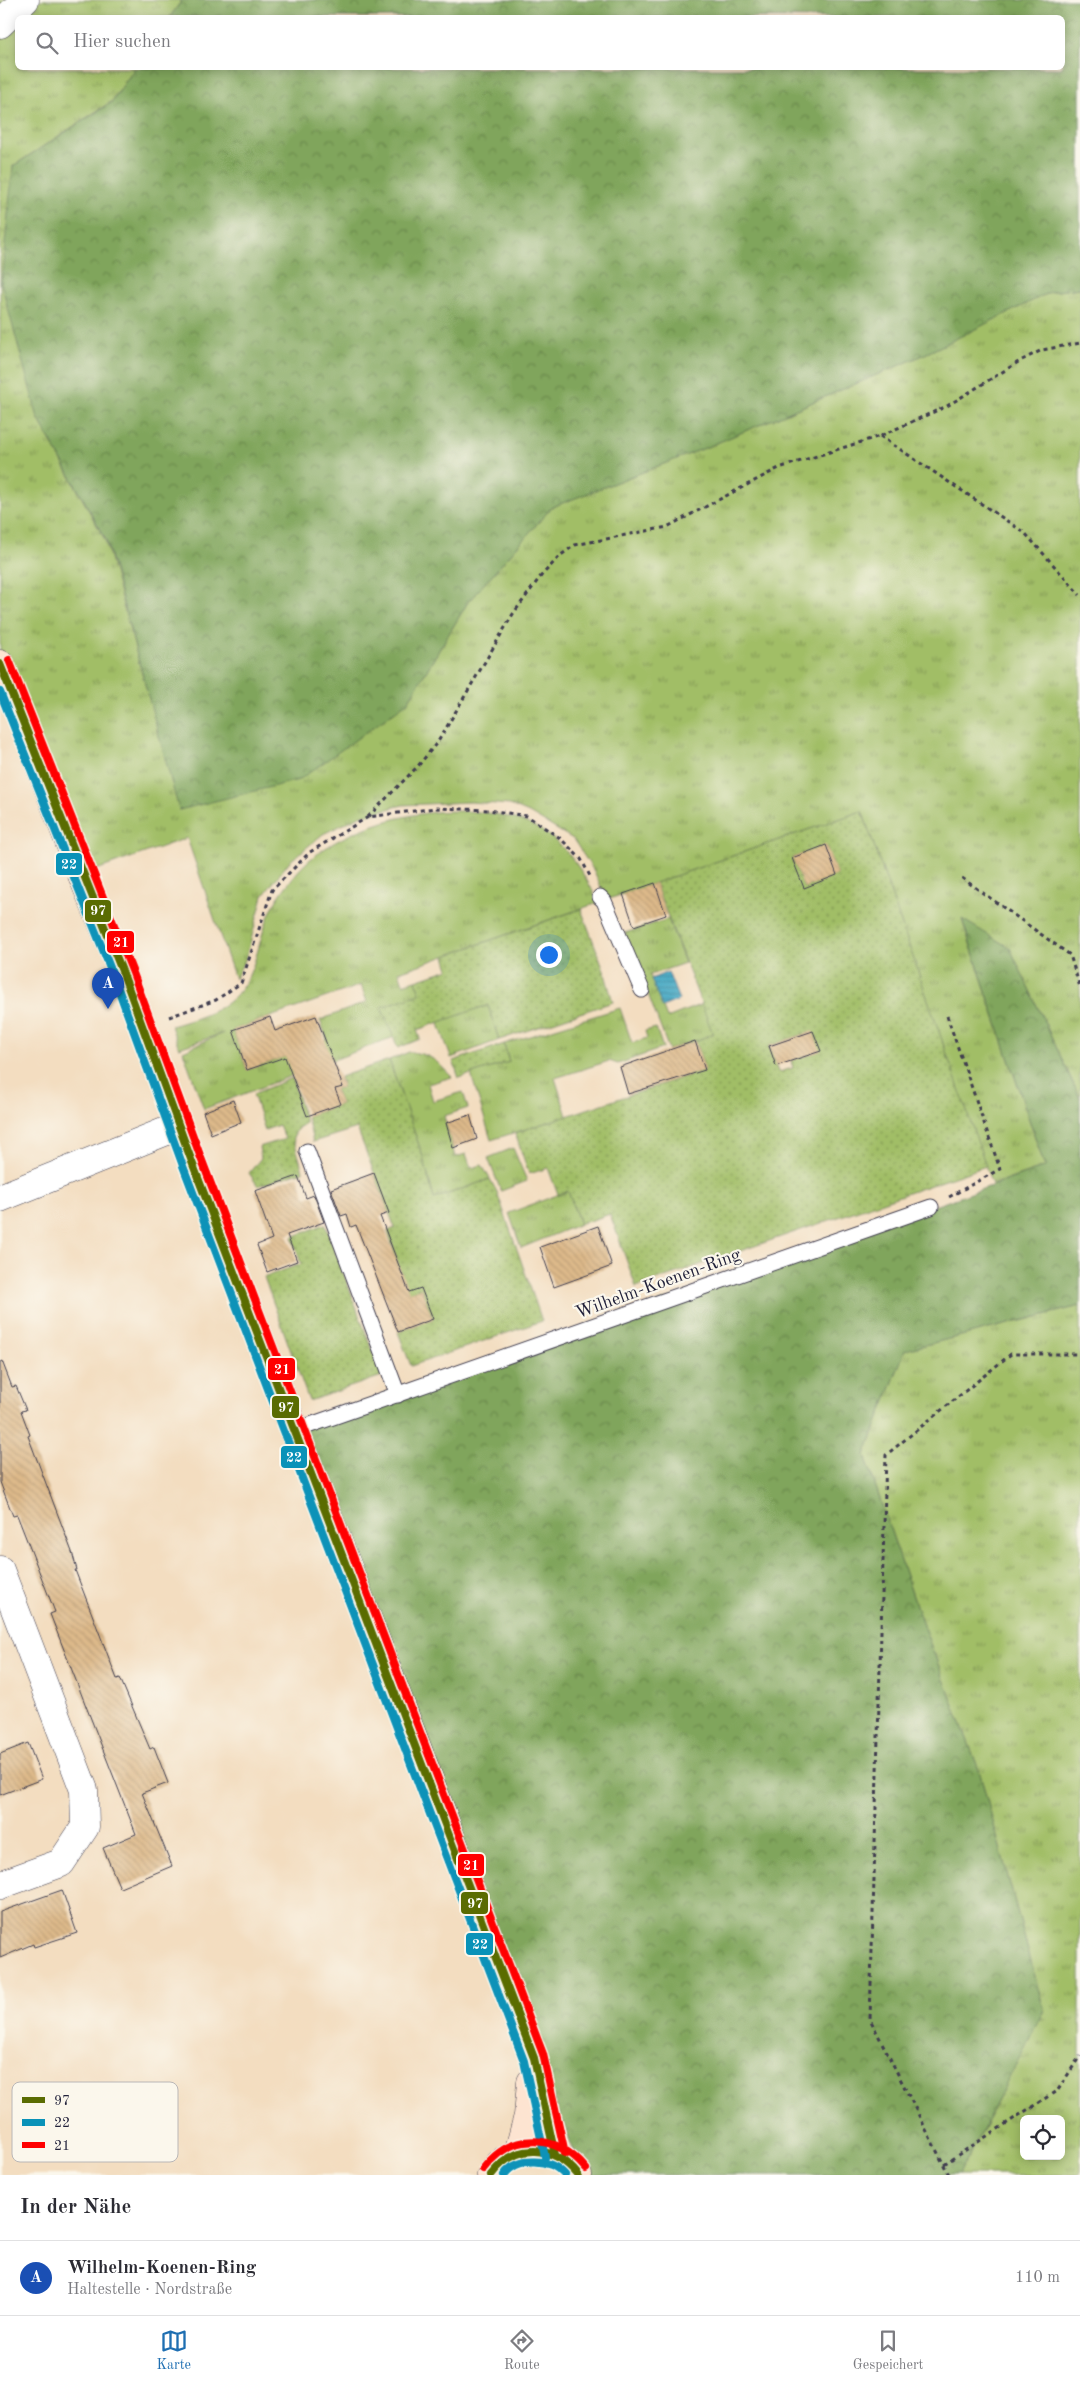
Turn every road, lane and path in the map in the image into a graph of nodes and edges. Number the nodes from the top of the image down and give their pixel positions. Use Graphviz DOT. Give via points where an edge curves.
graph roads {
  1 [pos="25,0"];
  2 [pos="0,24"];
  3 [pos="1080,343"];
  4 [pos="880,436"];
  5 [pos="1080,594"];
  6 [pos="1,668"];
  7 [pos="368,817"];
  8 [pos="962,878"];
  9 [pos="600,897"];
  10 [pos="1080,987"];
  11 [pos="642,990"];
  12 [pos="947,1016"];
  13 [pos="142,1026"];
  14 [pos="179,1126"];
  15 [pos="307,1151"];
  16 [pos="0,1198"];
  17 [pos="932,1208"];
  18 [pos="1080,1354"];
  19 [pos="398,1395"];
  20 [pos="296,1430"];
  21 [pos="3,1586"];
  22 [pos="0,1885"];
  23 [pos="1080,2056"];
  24 [pos="534,2058"];
  25 [pos="518,2153"];
  26 [pos="555,2155"];
  27 [pos="944,2164"];
  28 [pos="491,2175"];
  29 [pos="578,2175"];
  30 [pos="949,2175"];
  1 -- 2 [label="street"];
  3 -- 4 [label="path" via="1042,350 947,406"];
  4 -- 5 [label="path" via="1026,533"];
  4 -- 7 [label="path" via="779,468 667,527 589,541 561,554 513,614 439,740"];
  6 -- 13 [label="street"];
  7 -- 9 [label="path" via="436,808 489,810 527,816 560,838 581,859"];
  7 -- 13 [label="path" via="310,852 272,890 240,983 216,1000"];
  8 -- 10 [label="path" via="1070,955"];
  9 -- 11 [label="lane"];
  12 -- 17 [label="path" via="1000,1169"];
  13 -- 14 [label="street"];
  14 -- 16 [label="street"];
  14 -- 20 [label="street"];
  15 -- 19 [label="lane"];
  17 -- 19 [label="lane, Wilhelm-Koenen-Ring"];
  18 -- 27 [label="path" via="1012,1354 886,1455 870,2019"];
  19 -- 20 [label="lane, Wilhelm-Koenen-Ring"];
  20 -- 24 [label="street"];
  21 -- 22 [label="street" via="84,1790 85,1827 61,1863"];
  23 -- 27 [label="path" via="1058,2090"];
  24 -- 25 [label="street" via="528,2116"];
  24 -- 26 [label="street"];
  25 -- 26 [label="street" via="543,2151"];
  25 -- 28 [label="street" via="504,2160"];
  26 -- 29 [label="street" via="566,2161"];
  27 -- 30 [label="path"];
}
